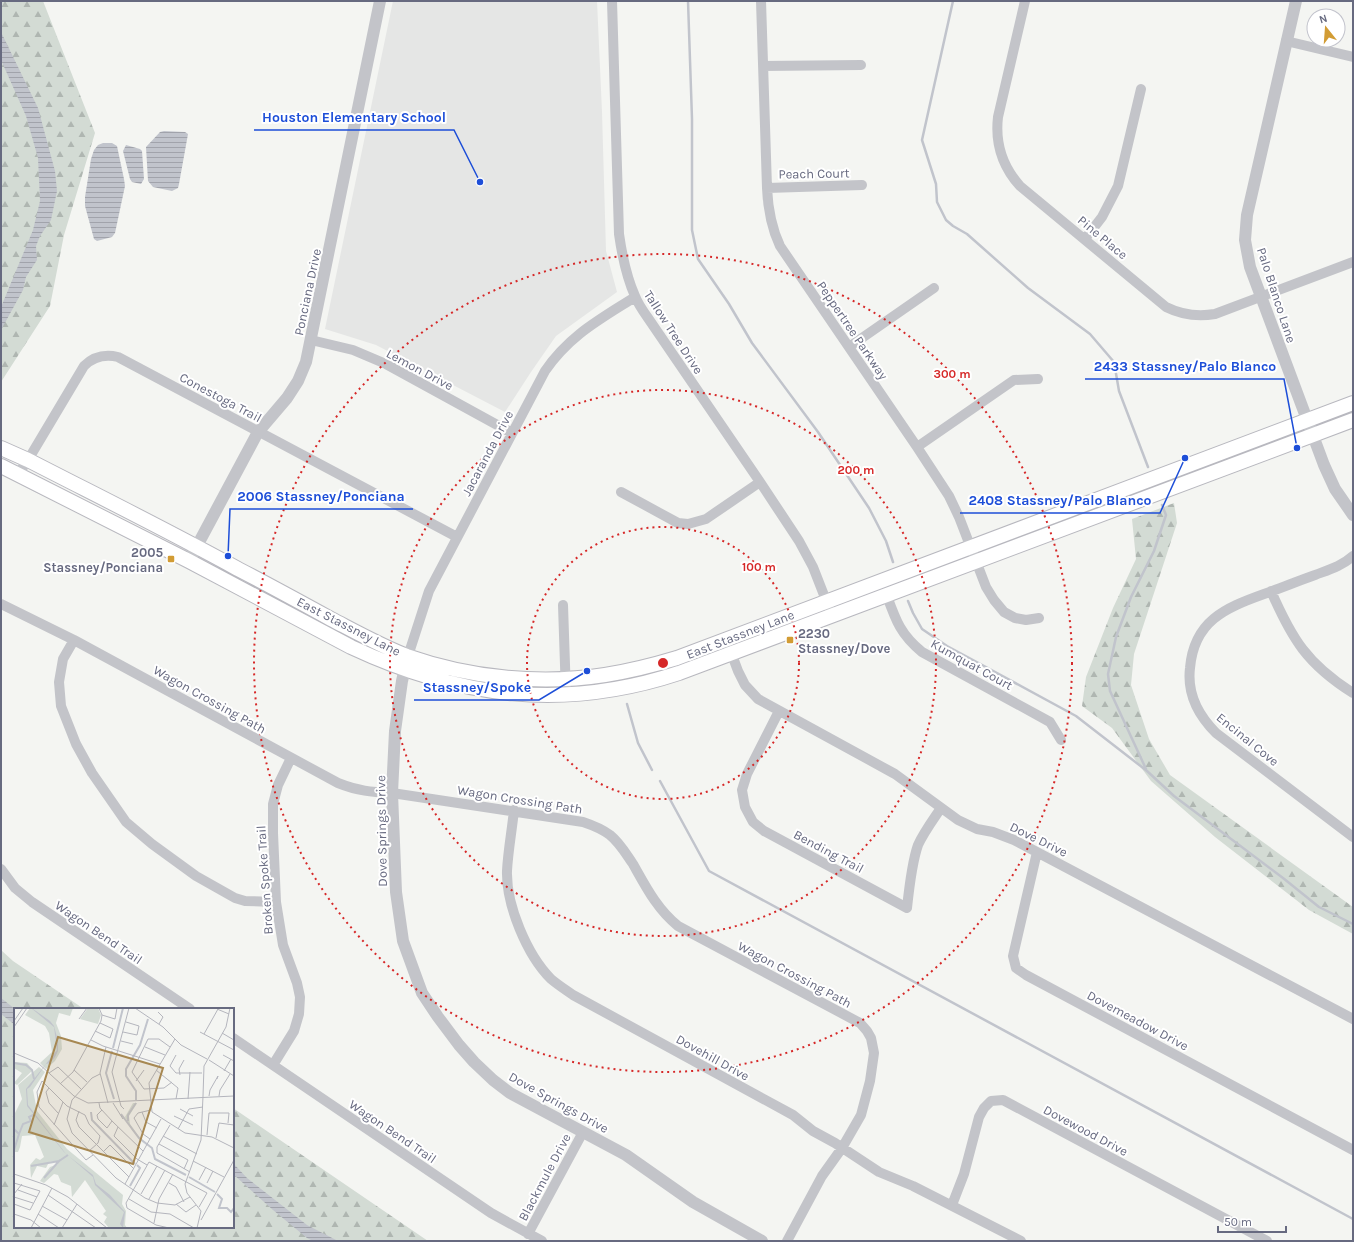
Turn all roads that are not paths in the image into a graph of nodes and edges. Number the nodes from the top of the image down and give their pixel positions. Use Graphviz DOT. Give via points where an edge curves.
graph roads {
  1 [pos="380,1"];
  2 [pos="612,1"];
  3 [pos="761,1"];
  4 [pos="1025,1"];
  5 [pos="1296,1"];
  6 [pos="1286,41"];
  7 [pos="1353,57"];
  8 [pos="861,65"];
  9 [pos="763,66"];
  10 [pos="1141,89"];
  11 [pos="862,185"];
  12 [pos="767,188"];
  13 [pos="1085,239"];
  14 [pos="1353,262"];
  15 [pos="934,288"];
  16 [pos="1260,297"];
  17 [pos="635,298"];
  18 [pos="311,340"];
  19 [pos="849,346"];
  20 [pos="1038,379"];
  21 [pos="1353,403"];
  22 [pos="1307,420"];
  23 [pos="1353,420"];
  24 [pos="258,432"];
  25 [pos="512,433"];
  26 [pos="1312,435"];
  27 [pos="917,447"];
  28 [pos="1,448"];
  29 [pos="28,460"];
  30 [pos="1,466"];
  31 [pos="18,474"];
  32 [pos="760,482"];
  33 [pos="621,492"];
  34 [pos="1353,515"];
  35 [pos="457,537"];
  36 [pos="196,546"];
  37 [pos="971,547"];
  38 [pos="1353,556"];
  39 [pos="189,561"];
  40 [pos="976,562"];
  41 [pos="1271,591"];
  42 [pos="892,594"];
  43 [pos="826,602"];
  44 [pos="1,604"];
  45 [pos="563,605"];
  46 [pos="832,616"];
  47 [pos="1039,618"];
  48 [pos="74,640"];
  49 [pos="726,640"];
  50 [pos="731,654"];
  51 [pos="408,656"];
  52 [pos="405,670"];
  53 [pos="565,678"];
  54 [pos="1353,693"];
  55 [pos="566,694"];
  56 [pos="780,711"];
  57 [pos="1061,740"];
  58 [pos="291,758"];
  59 [pos="392,793"];
  60 [pos="941,808"];
  61 [pos="514,810"];
  62 [pos="1353,837"];
  63 [pos="1037,852"];
  64 [pos="1,869"];
  65 [pos="276,902"];
  66 [pos="189,1008"];
  67 [pos="1353,1019"];
  68 [pos="234,1039"];
  69 [pos="273,1065"];
  70 [pos="582,1132"];
  71 [pos="842,1148"];
  72 [pos="1353,1150"];
  73 [pos="952,1206"];
  74 [pos="528,1234"];
  75 [pos="542,1241"];
  76 [pos="762,1241"];
  77 [pos="787,1241"];
  78 [pos="1021,1241"];
  79 [pos="1266,1241"];
  1 -- 18 [label="street, Ponciana Drive"];
  2 -- 17 [label="street, Tallow Tree Drive" via="619,234 624,264"];
  3 -- 9 [label="street, Peppertree Parkway"];
  4 -- 13 [label="street, Pine Place" via="998,117 998,145 1006,167 1020,186"];
  5 -- 6 [label="street, Palo Blanco Lane"];
  6 -- 7 [label="street"];
  6 -- 16 [label="street, Palo Blanco Lane" via="1245,228 1246,253"];
  8 -- 9 [label="street"];
  9 -- 12 [label="street, Peppertree Parkway"];
  10 -- 13 [label="street" via="1118,186 1102,217"];
  11 -- 12 [label="street, Peach Court"];
  12 -- 19 [label="street, Peppertree Parkway" via="770,218 780,246"];
  13 -- 16 [label="street, Pine Place" via="1166,307 1178,312 1196,315 1215,314"];
  14 -- 16 [label="street, Pine Place"];
  15 -- 19 [label="street"];
  16 -- 22 [label="street, Palo Blanco Lane"];
  17 -- 25 [label="street, Jacaranda Drive" via="578,334 555,356"];
  17 -- 32 [label="street, Tallow Tree Drive"];
  18 -- 24 [label="street, Ponciana Drive" via="306,362 295,385"];
  18 -- 25 [label="street, Lemon Drive" via="353,350 375,359"];
  19 -- 27 [label="street, Peppertree Parkway"];
  20 -- 27 [label="street" via="1014,380"];
  21 -- 22 [label="main road, East Stassney Lane"];
  22 -- 26 [label="street, Palo Blanco Lane"];
  22 -- 37 [label="main road, East Stassney Lane"];
  23 -- 26 [label="main road, East Stassney Lane"];
  24 -- 29 [label="street, Conestoga Trail" via="118,357 104,355 92,359 84,366"];
  24 -- 35 [label="street, Conestoga Trail"];
  24 -- 36 [label="street, Ponciana Drive"];
  25 -- 35 [label="street, Jacaranda Drive"];
  26 -- 34 [label="street, Palo Blanco Lane" via="1336,489"];
  26 -- 40 [label="main road, East Stassney Lane"];
  27 -- 37 [label="street, Peppertree Parkway" via="949,496"];
  28 -- 29 [label="main road, East Stassney Lane"];
  29 -- 31 [label="street, Conestoga Trail"];
  29 -- 36 [label="main road, East Stassney Lane"];
  30 -- 31 [label="main road, East Stassney Lane"];
  31 -- 39 [label="main road, East Stassney Lane"];
  32 -- 33 [label="street" via="706,519 688,524 678,523"];
  32 -- 43 [label="street, Tallow Tree Drive" via="806,554"];
  35 -- 51 [label="street, Jacaranda Drive" via="429,591"];
  36 -- 39 [label="street, Ponciana Drive"];
  36 -- 51 [label="main road, East Stassney Lane" via="358,633"];
  37 -- 40 [label="street, Peppertree Parkway"];
  37 -- 43 [label="main road, East Stassney Lane"];
  38 -- 41 [label="street, Encinal Cove" via="1334,568"];
  39 -- 52 [label="main road, East Stassney Lane" via="351,647"];
  40 -- 42 [label="main road, East Stassney Lane"];
  40 -- 47 [label="street, Peppertree Parkway" via="986,587 1004,612 1026,620"];
  41 -- 54 [label="street" via="1285,622 1301,648 1322,671"];
  41 -- 62 [label="street, Encinal Cove" via="1230,607 1217,616 1203,632 1196,643 1190,662 1190,684 1194,701 1203,718 1216,733"];
  42 -- 46 [label="main road, East Stassney Lane"];
  42 -- 57 [label="street, Kumquat Court" via="899,626 913,645 1050,722"];
  43 -- 46 [label="street, Tallow Tree Drive"];
  43 -- 49 [label="main road, East Stassney Lane"];
  44 -- 48 [label="street, Wagon Crossing Path"];
  45 -- 53 [label="street"];
  46 -- 50 [label="main road, East Stassney Lane"];
  48 -- 58 [label="street, Wagon Crossing Path"];
  48 -- 65 [label="street" via="63,660 59,682 61,706 76,744 92,773 126,822 196,876 235,898 245,901"];
  49 -- 50 [label="street, Dove Drive"];
  49 -- 53 [label="main road, East Stassney Lane" via="647,667 603,675"];
  50 -- 55 [label="main road, East Stassney Lane" via="635,686"];
  50 -- 56 [label="street, Dove Drive" via="745,685 758,699"];
  51 -- 52 [label="street, Dove Springs Drive"];
  51 -- 53 [label="main road, East Stassney Lane" via="494,676"];
  52 -- 55 [label="main road, East Stassney Lane" via="435,680 487,691 527,695"];
  52 -- 59 [label="street, Dove Springs Drive" via="396,731"];
  53 -- 55 [label="street"];
  56 -- 60 [label="street, Dove Drive" via="895,774"];
  56 -- 60 [label="street, Bending Trail" via="747,774 742,790 753,822 764,831 907,908 918,846"];
  58 -- 59 [label="street, Wagon Crossing Path" via="352,788 367,792"];
  58 -- 65 [label="street, Broken Spoke Trail" via="278,785 273,804"];
  59 -- 61 [label="street, Wagon Crossing Path"];
  59 -- 70 [label="street, Dove Springs Drive" via="396,892 403,942 422,993 459,1045 493,1080 510,1093"];
  60 -- 63 [label="street, Dove Drive" via="977,830 993,832"];
  61 -- 71 [label="street, Dovehill Drive" via="507,872 510,899 526,944 539,965 552,979 573,995 793,1115 813,1131"];
  61 -- 71 [label="street, Wagon Crossing Path" via="583,822 611,835 623,848 658,908 678,926 860,1023 872,1038 874,1053 870,1081 861,1115"];
  63 -- 67 [label="street, Dove Drive"];
  63 -- 72 [label="street, Dovemeadow Drive" via="1013,956 1016,968"];
  64 -- 66 [label="street, Wagon Bend Trail" via="15,888 32,902"];
  65 -- 69 [label="street, Broken Spoke Trail" via="283,945 300,997 294,1031"];
  68 -- 69 [label="street, Wagon Bend Trail"];
  69 -- 74 [label="street, Wagon Bend Trail" via="491,1213"];
  70 -- 74 [label="street, Blackmule Drive"];
  70 -- 76 [label="street, Dove Springs Drive" via="626,1155 693,1202"];
  71 -- 73 [label="street, Dovehill Drive" via="879,1172"];
  71 -- 77 [label="street, Wagon Crossing Path" via="822,1176"];
  73 -- 78 [label="street, Dovehill Drive"];
  73 -- 79 [label="street, Dovewood Drive" via="984,1108 992,1101 1003,1100"];
  74 -- 75 [label="street, Wagon Bend Trail"];
}
